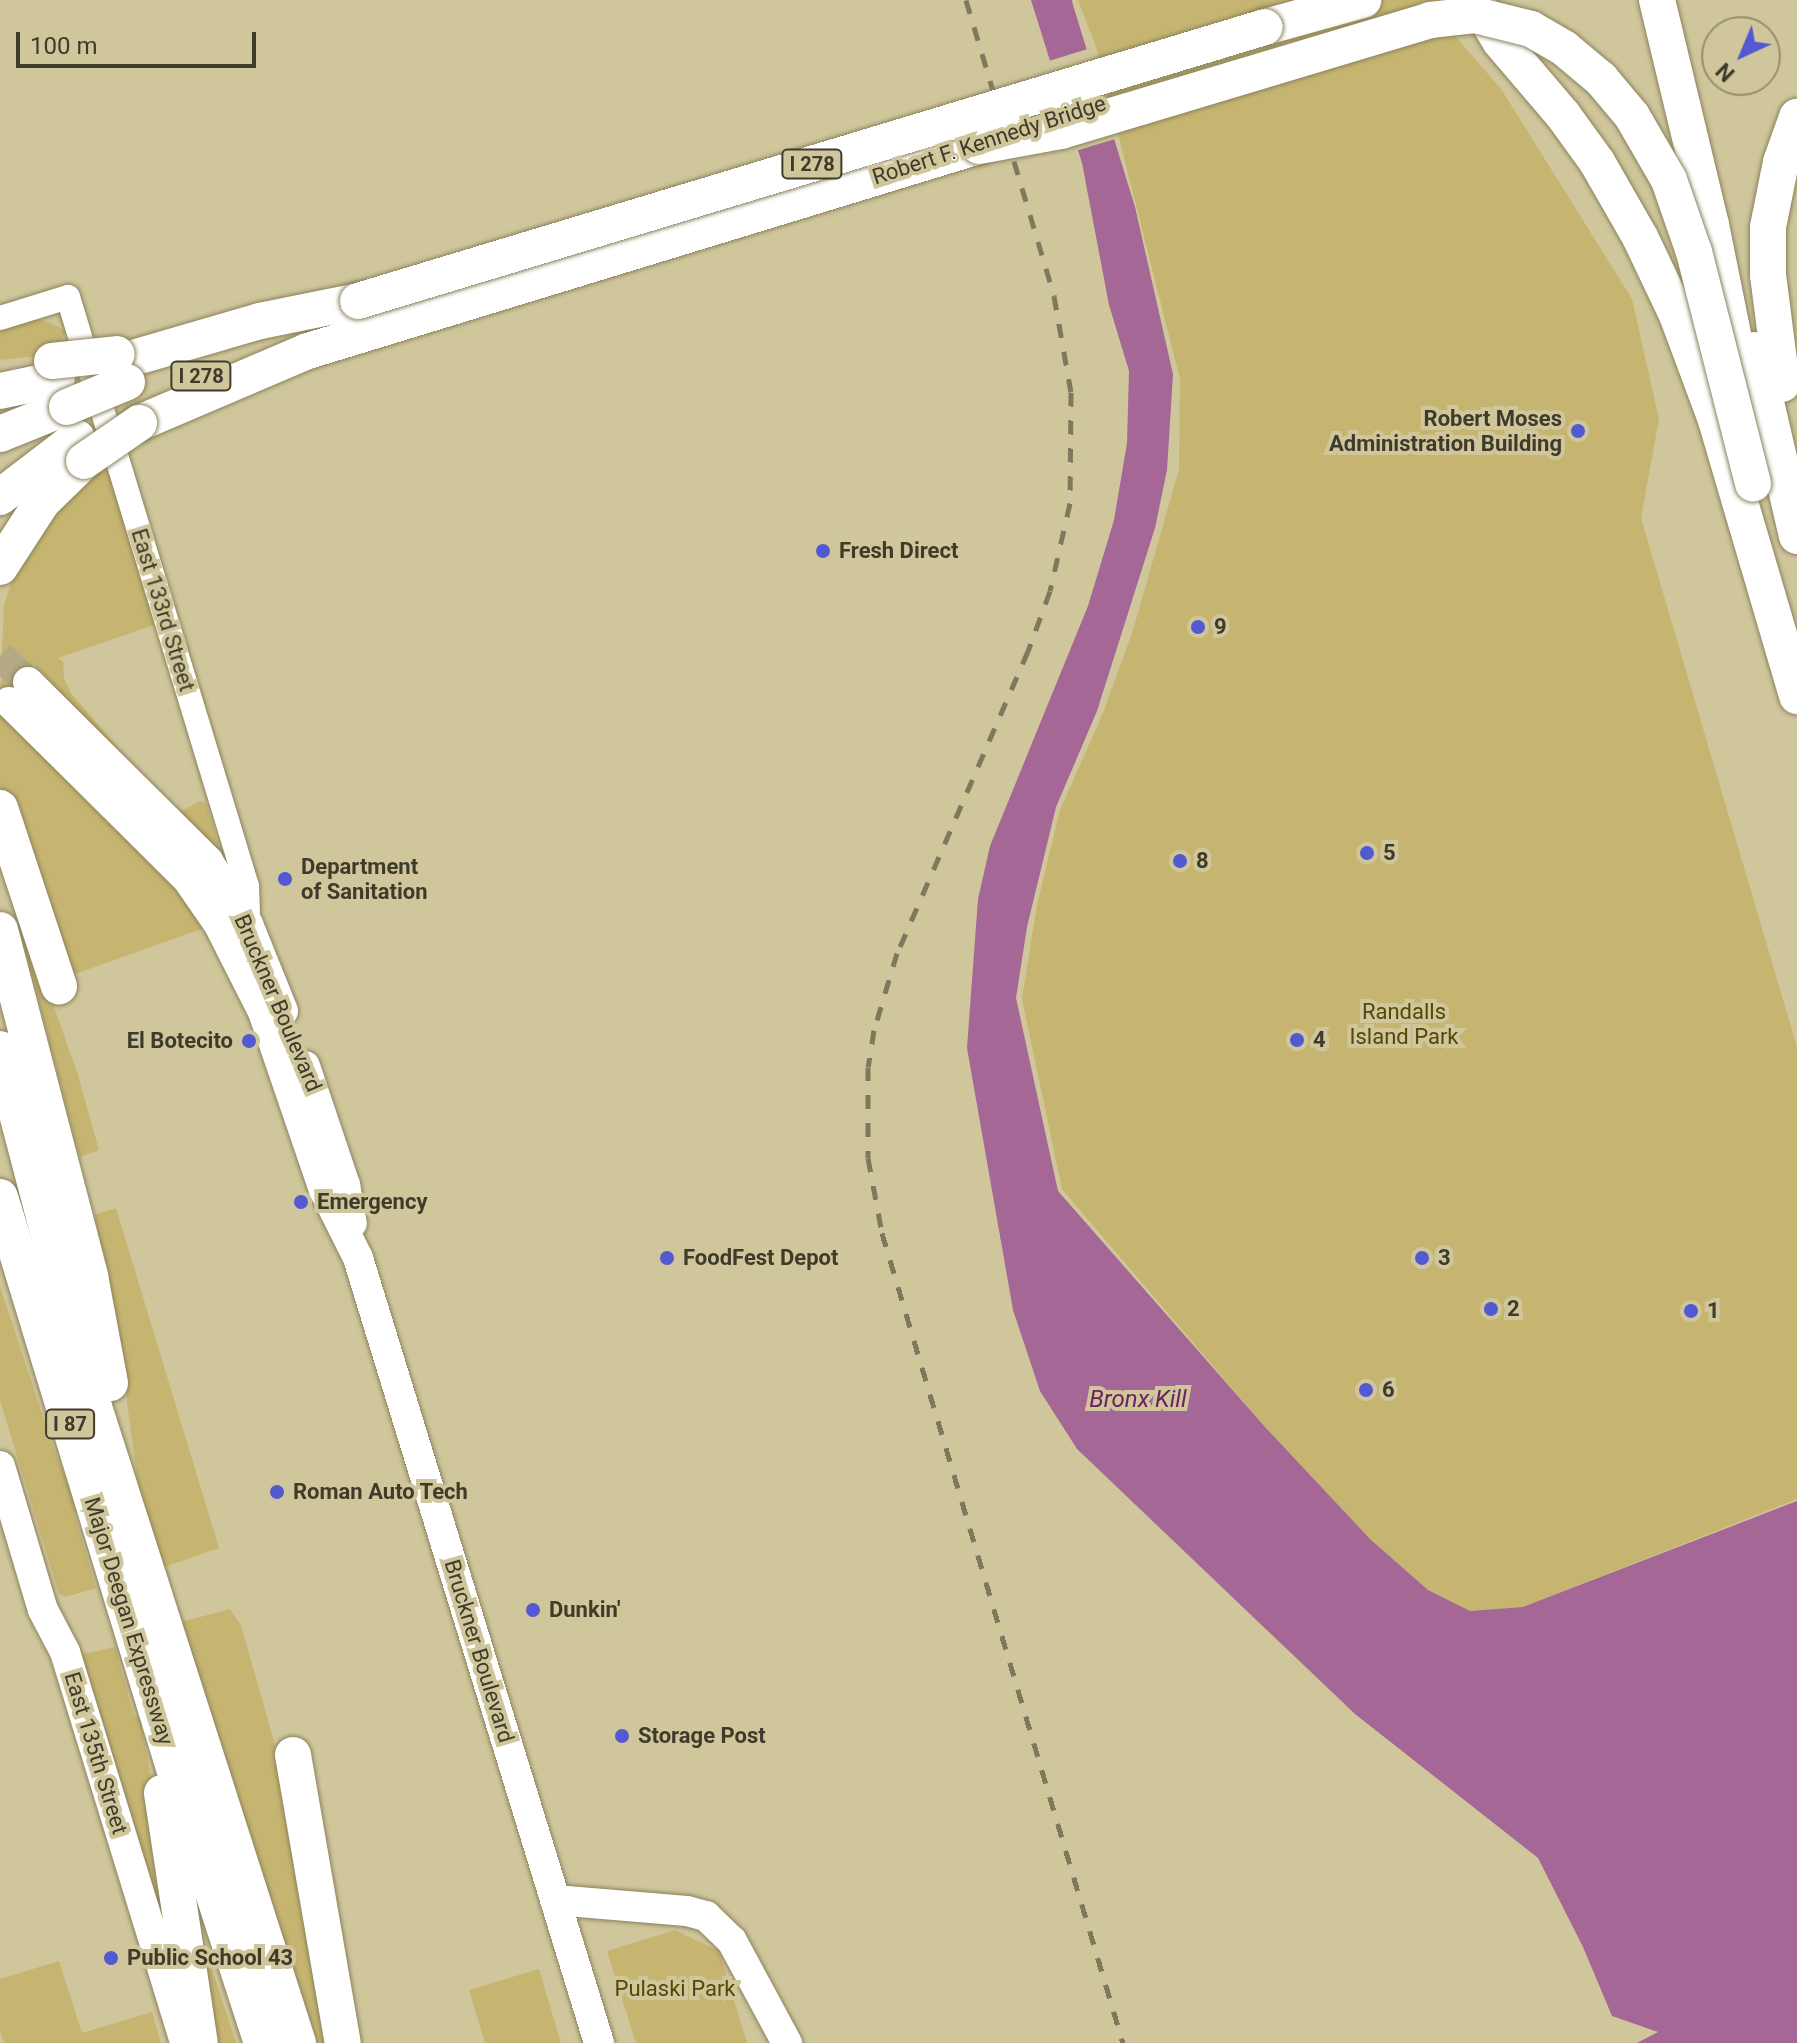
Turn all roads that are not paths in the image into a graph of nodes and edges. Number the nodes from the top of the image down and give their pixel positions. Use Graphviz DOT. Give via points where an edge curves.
graph roads {
  1 [pos="1329,0"];
  2 [pos="1363,0"];
  3 [pos="1441,0"];
  4 [pos="1475,0"];
  5 [pos="1657,0"];
  6 [pos="1665,0"];
  7 [pos="1265,27"];
  8 [pos="1797,117"];
  9 [pos="979,146"];
  10 [pos="1702,162"];
  11 [pos="0,318"];
  12 [pos="268,345"];
  13 [pos="0,365"];
  14 [pos="127,385"];
  15 [pos="0,391"];
  16 [pos="67,409"];
  17 [pos="0,434"];
  18 [pos="1797,480"];
  19 [pos="1753,484"];
  20 [pos="0,497"];
  21 [pos="1797,536"];
  22 [pos="0,567"];
  23 [pos="1779,633"];
  24 [pos="1797,696"];
  25 [pos="0,808"];
  26 [pos="248,924"];
  27 [pos="0,930"];
  28 [pos="59,986"];
  29 [pos="0,1049"];
  30 [pos="40,1141"];
  31 [pos="0,1197"];
  32 [pos="0,1226"];
  33 [pos="358,1258"];
  34 [pos="54,1260"];
  35 [pos="0,1466"];
  36 [pos="130,1572"];
  37 [pos="157,1660"];
  38 [pos="293,1755"];
  39 [pos="555,1900"];
  40 [pos="185,2043"];
  41 [pos="200,2043"];
  42 [pos="262,2043"];
  43 [pos="298,2043"];
  44 [pos="343,2043"];
  45 [pos="599,2043"];
  46 [pos="787,2043"];
  1 -- 7 [label="highway"];
  2 -- 7 [label="highway, Robert F. Kennedy Bridge / I 278"];
  3 -- 9 [label="highway, Robert F. Kennedy Bridge / I 278, bridge" via="1055,117"];
  4 -- 23 [label="highway" via="1500,41 1582,140 1653,264 1715,417"];
  5 -- 10 [label="highway"];
  6 -- 10 [label="highway"];
  7 -- 12 [label="highway, Robert F. Kennedy Bridge / I 278, bridge" via="358,301"];
  8 -- 18 [label="highway" via="1776,181 1768,249 1773,326"];
  9 -- 12 [label="highway, Robert F. Kennedy Bridge / I 278" via="308,351"];
  9 -- 19 [label="highway, bridge" via="1061,131 1430,20 1475,15 1531,29 1601,79 1639,126 1669,180 1694,252"];
  10 -- 19 [label="highway, bridge" via="1750,421"];
  10 -- 21 [label="highway"];
  11 -- 26 [label="street, East 133rd Street" via="68,297 247,886"];
  12 -- 14 [label="highway"];
  12 -- 14 [label="highway, I 278" via="178,345"];
  13 -- 16 [label="highway"];
  14 -- 16 [label="highway, I 278"];
  14 -- 16 [label="highway, bridge"];
  15 -- 16 [label="highway, I 278"];
  16 -- 17 [label="highway"];
  16 -- 20 [label="highway, I 278"];
  16 -- 22 [label="highway" via="42,502"];
  19 -- 23 [label="highway"];
  23 -- 24 [label="highway"];
  25 -- 28 [label="highway"];
  26 -- 33 [label="main road, Bruckner Boulevard" via="331,1139"];
  26 -- 33 [label="main road, Bruckner Boulevard" via="197,849 18,692 176,867 214,917 263,1012 324,1190"];
  27 -- 30 [label="highway"];
  29 -- 30 [label="highway"];
  30 -- 34 [label="highway"];
  31 -- 34 [label="highway, Major Deegan Expressway / I 87"];
  32 -- 34 [label="highway"];
  33 -- 39 [label="main road, Bruckner Boulevard"];
  34 -- 36 [label="highway, Major Deegan Expressway / I 87"];
  34 -- 36 [label="highway, Major Deegan Expressway / I 87" via="128,1511"];
  35 -- 40 [label="main road, East 135th Street" via="43,1610 65,1652"];
  36 -- 37 [label="highway, Major Deegan Expressway / I 87"];
  37 -- 41 [label="highway"];
  37 -- 42 [label="highway, Major Deegan Expressway / I 87" via="212,1894"];
  37 -- 43 [label="highway, Major Deegan Expressway / I 87"];
  38 -- 44 [label="highway"];
  39 -- 45 [label="main road, Bruckner Boulevard"];
  39 -- 46 [label="main road" via="706,1916 732,1941"];
}
